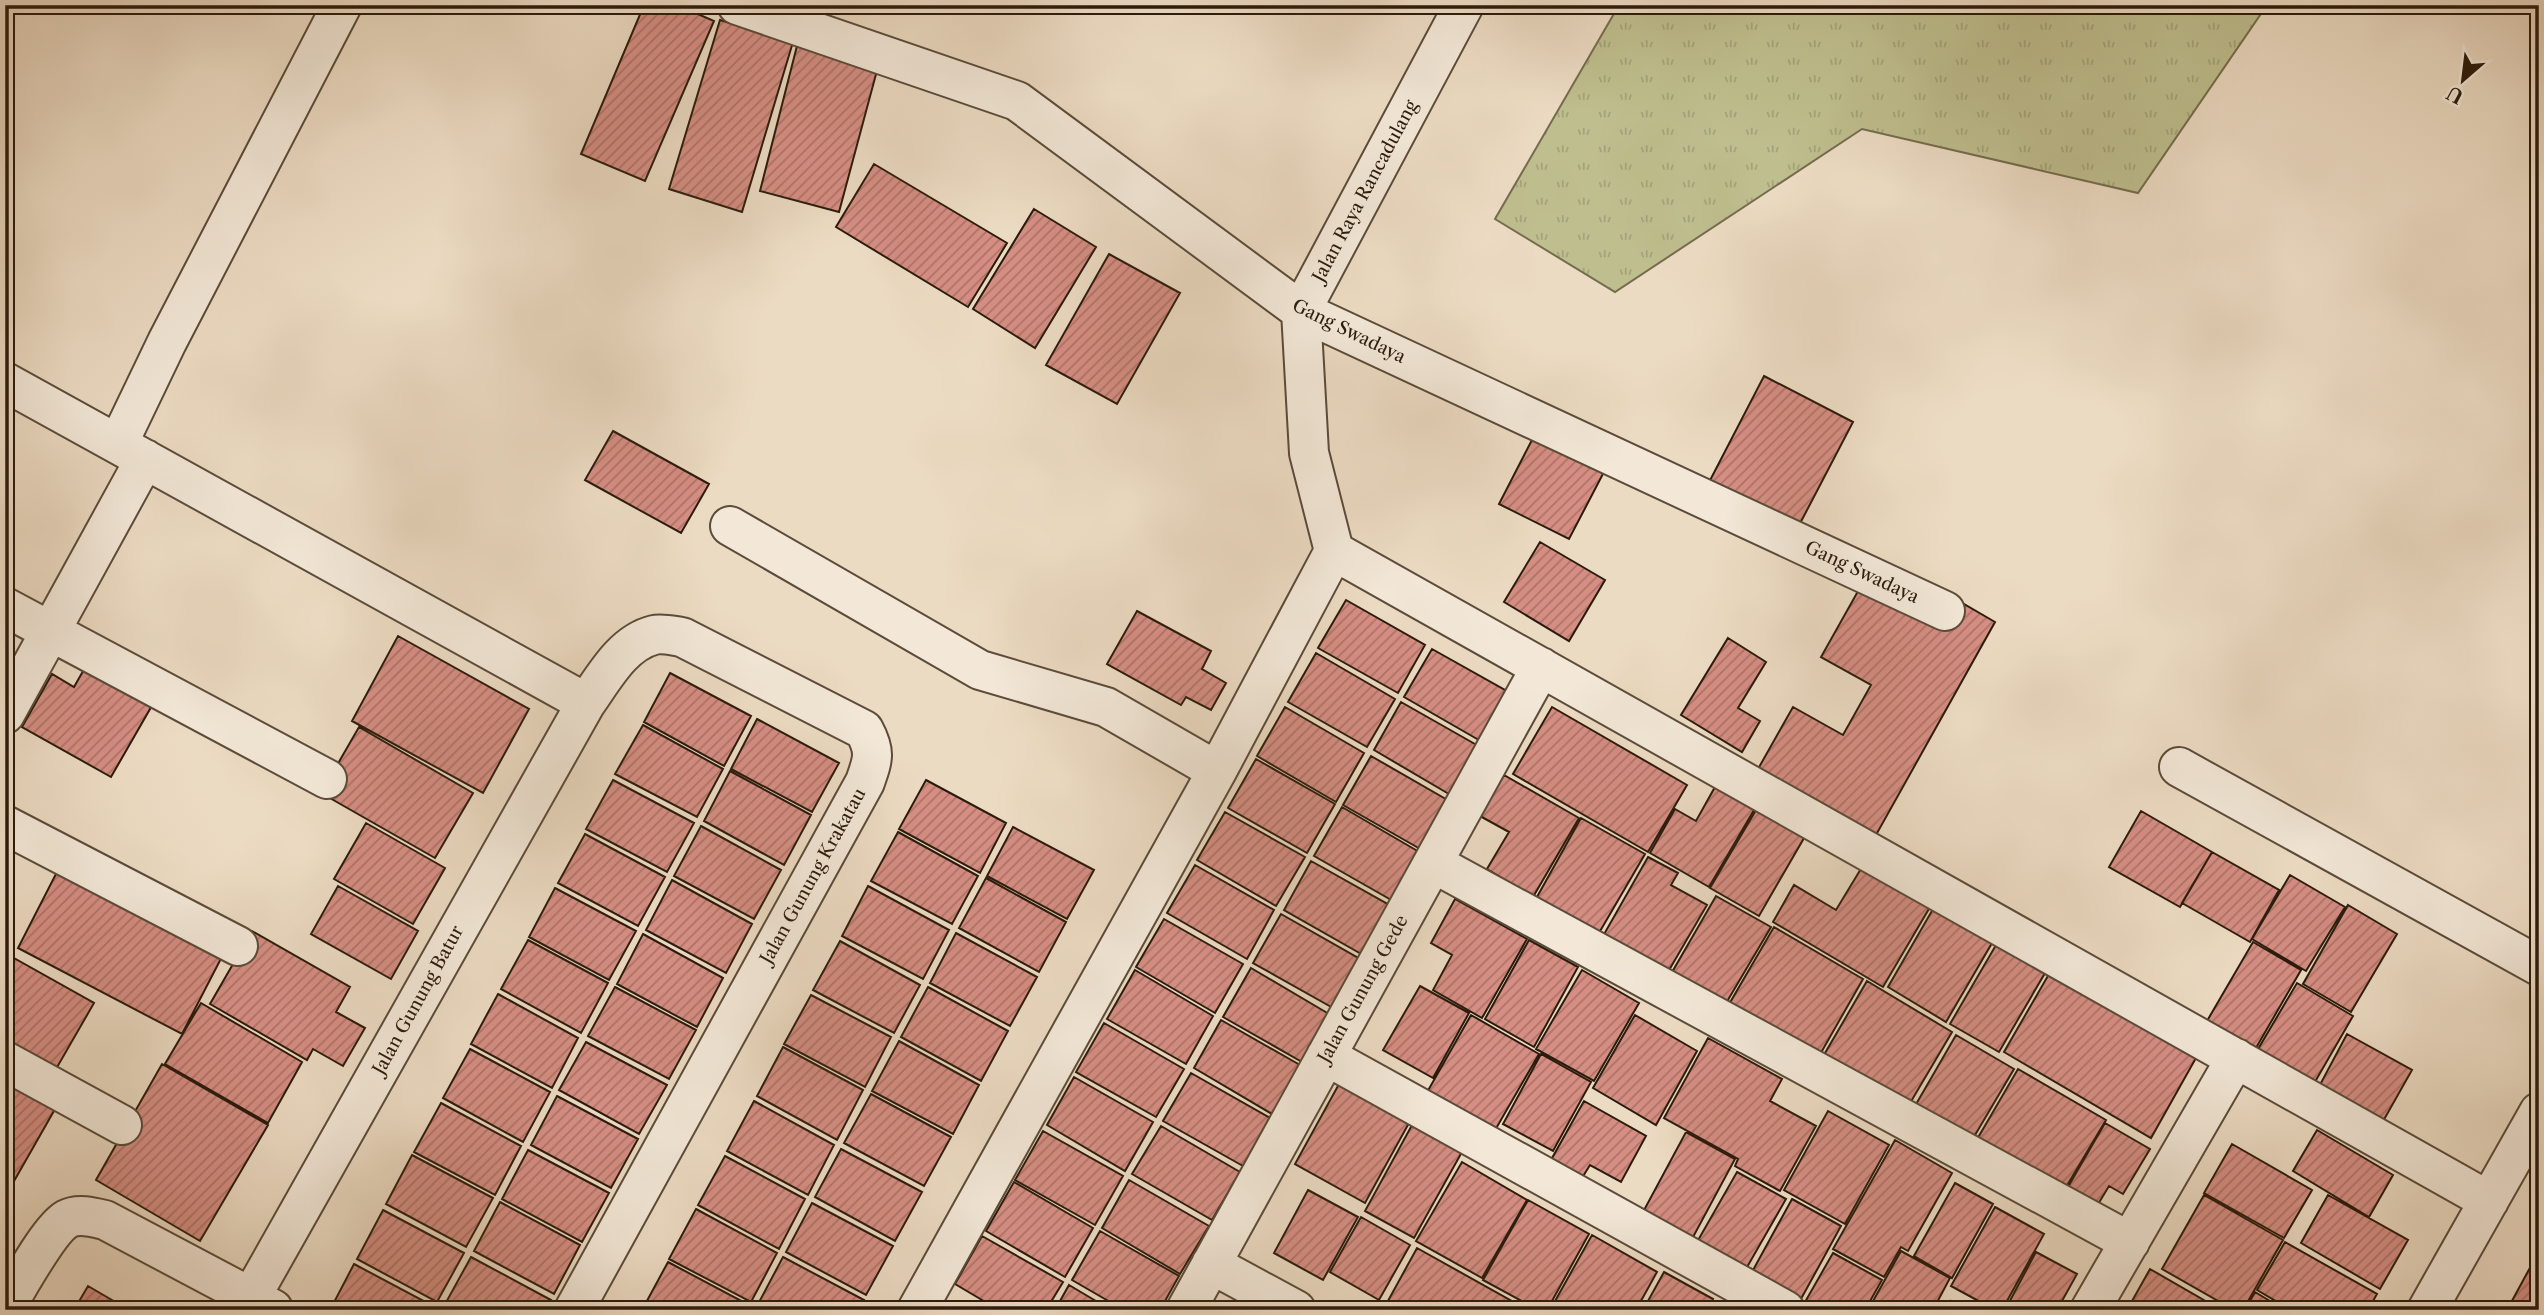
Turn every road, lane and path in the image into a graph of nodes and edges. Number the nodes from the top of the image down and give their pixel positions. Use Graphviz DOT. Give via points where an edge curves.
graph roads {
  1 [pos="342,5"];
  2 [pos="737,5"];
  3 [pos="1464,5"];
  4 [pos="1301,310"];
  5 [pos="5,382"];
  6 [pos="131,452"];
  7 [pos="730,526"];
  8 [pos="1334,551"];
  9 [pos="5,607"];
  10 [pos="1945,611"];
  11 [pos="51,631"];
  12 [pos="1541,667"];
  13 [pos="586,703"];
  14 [pos="5,714"];
  15 [pos="2179,767"];
  16 [pos="1217,771"];
  17 [pos="327,779"];
  18 [pos="5,825"];
  19 [pos="1433,863"];
  20 [pos="238,946"];
  21 [pos="2539,966"];
  22 [pos="1326,1056"];
  23 [pos="2236,1058"];
  24 [pos="5,1061"];
  25 [pos="2539,1112"];
  26 [pos="122,1125"];
  27 [pos="2489,1201"];
  28 [pos="2130,1242"];
  29 [pos="1211,1264"];
  30 [pos="262,1303"];
  31 [pos="5,1308"];
  32 [pos="575,1310"];
  33 [pos="917,1310"];
  34 [pos="1186,1310"];
  35 [pos="1296,1310"];
  36 [pos="1785,1310"];
  37 [pos="2090,1310"];
  38 [pos="2427,1310"];
  1 -- 6 [label="street" via="167,342"];
  2 -- 4 [label="street, Gang Swadaya" via="1017,102"];
  3 -- 4 [label="street, Jalan Raya Rancadulang"];
  4 -- 8 [label="street" via="1309,453"];
  4 -- 10 [label="street, Gang Swadaya"];
  5 -- 6 [label="street"];
  6 -- 11 [label="street"];
  6 -- 13 [label="street"];
  7 -- 16 [label="street" via="981,670 1106,707"];
  8 -- 12 [label="street"];
  8 -- 16 [label="street"];
  9 -- 11 [label="street"];
  11 -- 14 [label="street"];
  11 -- 17 [label="street"];
  12 -- 19 [label="street, Jalan Gunung Gede"];
  12 -- 23 [label="street"];
  13 -- 30 [label="street, Jalan Gunung Batur"];
  13 -- 32 [label="street, Jalan Gunung Krakatau" via="632,644 656,634 682,637 864,730 873,759 865,782"];
  15 -- 21 [label="street"];
  16 -- 33 [label="street"];
  18 -- 20 [label="street"];
  19 -- 22 [label="street, Jalan Gunung Gede"];
  19 -- 28 [label="street"];
  22 -- 29 [label="street, Jalan Gunung Gede"];
  22 -- 36 [label="street"];
  23 -- 27 [label="street"];
  23 -- 28 [label="street"];
  24 -- 26 [label="street"];
  25 -- 27 [label="street"];
  27 -- 38 [label="street"];
  28 -- 37 [label="street"];
  29 -- 34 [label="street, Jalan Gunung Gede"];
  29 -- 35 [label="street"];
  30 -- 31 [label="street" via="104,1220 88,1216 69,1218 56,1229"];
}
